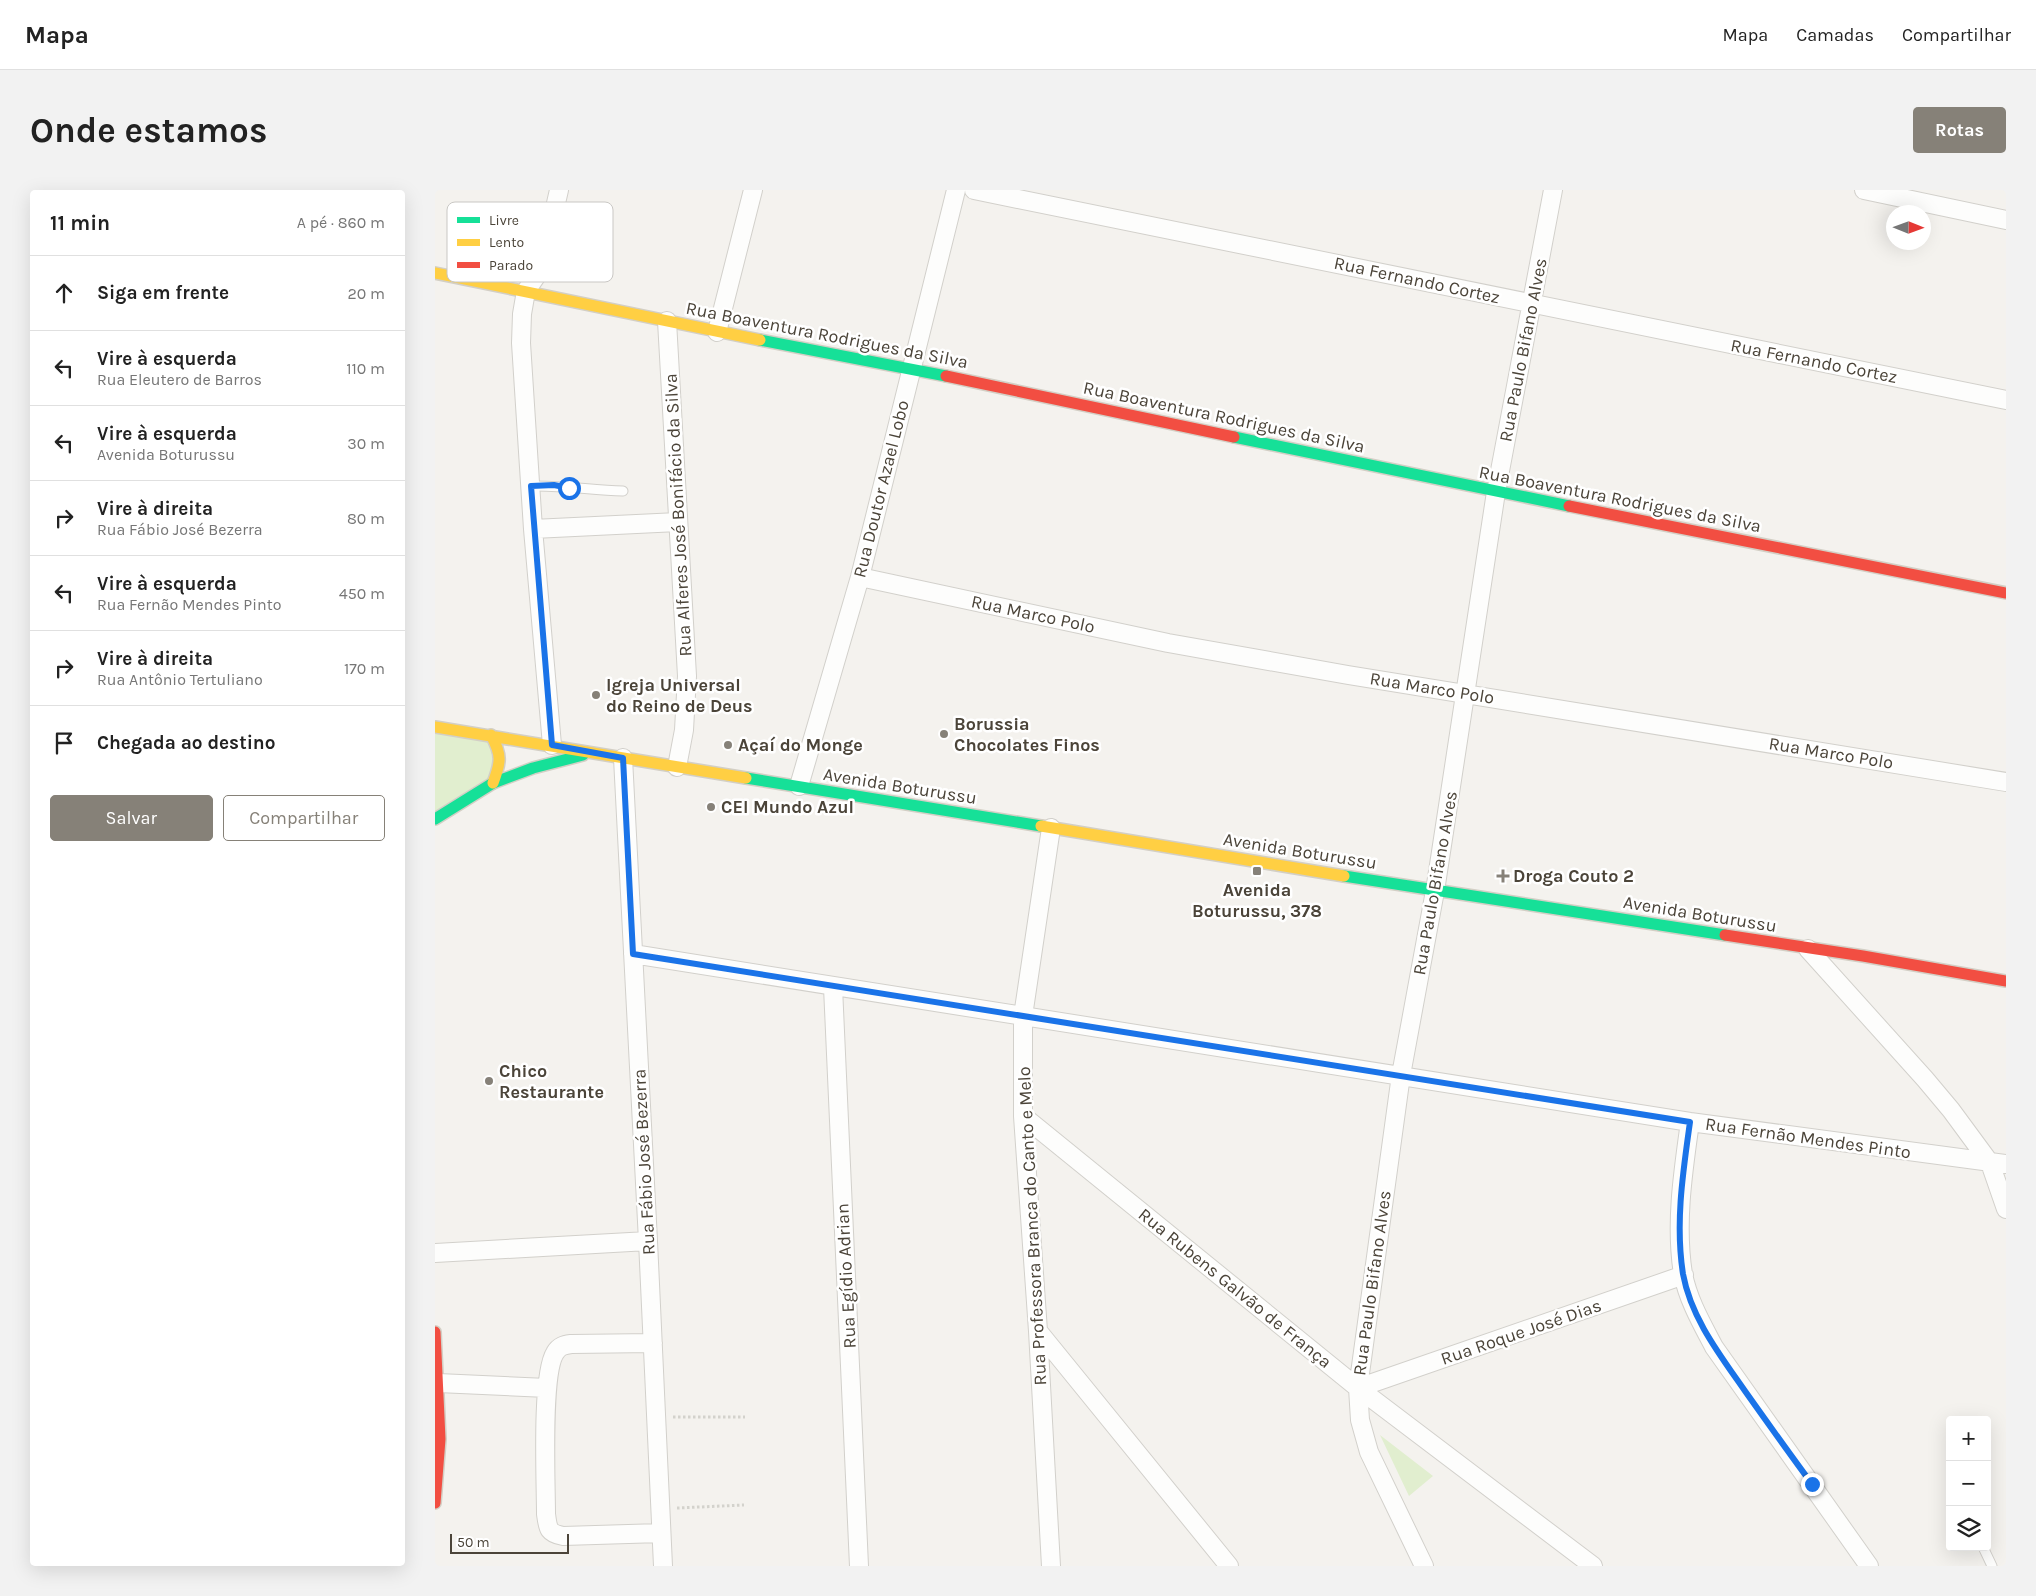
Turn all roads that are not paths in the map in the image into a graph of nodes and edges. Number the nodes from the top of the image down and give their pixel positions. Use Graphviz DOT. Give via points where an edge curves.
graph roads {
  1 [pos="753,190"];
  2 [pos="956,190"];
  3 [pos="974,190"];
  4 [pos="1553,190"];
  5 [pos="1865,190"];
  6 [pos="2006,220"];
  7 [pos="480,282"];
  8 [pos="532,282"];
  9 [pos="526,291"];
  10 [pos="1531,304"];
  11 [pos="667,321"];
  12 [pos="717,332"];
  13 [pos="911,369"];
  14 [pos="2006,400"];
  15 [pos="531,486"];
  16 [pos="623,491"];
  17 [pos="1496,492"];
  18 [pos="678,522"];
  19 [pos="533,529"];
  20 [pos="860,577"];
  21 [pos="2006,593"];
  22 [pos="1467,694"];
  23 [pos="435,726"];
  24 [pos="491,735"];
  25 [pos="552,745"];
  26 [pos="589,753"];
  27 [pos="623,758"];
  28 [pos="677,767"];
  29 [pos="2006,782"];
  30 [pos="493,783"];
  31 [pos="799,786"];
  32 [pos="435,818"];
  33 [pos="1051,828"];
  34 [pos="1435,891"];
  35 [pos="1808,948"];
  36 [pos="633,954"];
  37 [pos="2006,981"];
  38 [pos="833,987"];
  39 [pos="1023,1016"];
  40 [pos="1401,1075"];
  41 [pos="1023,1116"];
  42 [pos="1690,1122"];
  43 [pos="1998,1164"];
  44 [pos="2006,1209"];
  45 [pos="648,1241"];
  46 [pos="435,1253"];
  47 [pos="1684,1275"];
  48 [pos="1038,1331"];
  49 [pos="435,1332"];
  50 [pos="653,1343"];
  51 [pos="438,1383"];
  52 [pos="547,1388"];
  53 [pos="1358,1388"];
  54 [pos="435,1503"];
  55 [pos="661,1532"];
  56 [pos="1985,1551"];
  57 [pos="663,1566"];
  58 [pos="859,1566"];
  59 [pos="1051,1566"];
  60 [pos="1229,1566"];
  61 [pos="1424,1566"];
  62 [pos="1593,1566"];
  63 [pos="1869,1566"];
  64 [pos="1992,1566"];
  1 -- 12 [label="street"];
  2 -- 13 [label="street, Rua Doutor Azael Lobo"];
  3 -- 10 [label="street, Rua Fernando Cortez"];
  4 -- 10 [label="street, Rua Paulo Bifano Alves"];
  5 -- 6 [label="street"];
  7 -- 9 [label="main road, Rua Boaventura Rodrigues da Silva"];
  8 -- 9 [label="street"];
  9 -- 11 [label="main road, Rua Boaventura Rodrigues da Silva"];
  9 -- 15 [label="street" via="521,343"];
  10 -- 14 [label="street, Rua Fernando Cortez"];
  10 -- 17 [label="street, Rua Paulo Bifano Alves"];
  11 -- 12 [label="main road, Rua Boaventura Rodrigues da Silva"];
  11 -- 18 [label="street, Rua Alferes José Bonifácio da Silva"];
  12 -- 13 [label="main road, Rua Boaventura Rodrigues da Silva"];
  13 -- 17 [label="main road, Rua Boaventura Rodrigues da Silva"];
  13 -- 20 [label="street, Rua Doutor Azael Lobo"];
  15 -- 16 [label="lane"];
  15 -- 19 [label="street"];
  17 -- 21 [label="main road, Rua Boaventura Rodrigues da Silva"];
  17 -- 22 [label="street, Rua Paulo Bifano Alves"];
  18 -- 19 [label="street"];
  18 -- 28 [label="street, Rua Alferes José Bonifácio da Silva" via="687,676 684,730"];
  19 -- 25 [label="street"];
  20 -- 22 [label="street, Rua Marco Polo" via="1168,643"];
  20 -- 31 [label="street, Rua Doutor Azael Lobo"];
  22 -- 29 [label="street, Rua Marco Polo"];
  22 -- 34 [label="street, Rua Paulo Bifano Alves"];
  23 -- 24 [label="main road, Avenida Boturussu"];
  24 -- 25 [label="main road, Avenida Boturussu"];
  24 -- 30 [label="main road" via="501,757"];
  25 -- 26 [label="main road, Avenida Boturussu"];
  26 -- 27 [label="main road, Avenida Boturussu"];
  26 -- 30 [label="main road, Avenida Boturussu"];
  27 -- 28 [label="main road, Avenida Boturussu"];
  27 -- 36 [label="street, Rua Fábio José Bezerra"];
  28 -- 31 [label="main road, Avenida Boturussu"];
  30 -- 32 [label="main road, Avenida Boturussu"];
  31 -- 33 [label="main road, Avenida Boturussu"];
  33 -- 34 [label="main road, Avenida Boturussu"];
  33 -- 39 [label="street, Rua Professora Branca do Canto e Melo"];
  34 -- 35 [label="main road, Avenida Boturussu"];
  34 -- 40 [label="street, Rua Paulo Bifano Alves"];
  35 -- 37 [label="main road, Avenida Boturussu"];
  35 -- 43 [label="street"];
  36 -- 38 [label="street, Rua Fernão Mendes Pinto"];
  36 -- 45 [label="street, Rua Fábio José Bezerra"];
  38 -- 39 [label="street, Rua Fernão Mendes Pinto"];
  38 -- 58 [label="street, Rua Egídio Adrian"];
  39 -- 40 [label="street, Rua Fernão Mendes Pinto"];
  39 -- 41 [label="street, Rua Professora Branca do Canto e Melo"];
  40 -- 42 [label="street, Rua Fernão Mendes Pinto"];
  40 -- 53 [label="street, Rua Paulo Bifano Alves"];
  41 -- 48 [label="street, Rua Professora Branca do Canto e Melo"];
  41 -- 53 [label="street, Rua Rubens Galvão de França"];
  42 -- 43 [label="street, Rua Fernão Mendes Pinto"];
  42 -- 47 [label="street" via="1679,1235"];
  43 -- 44 [label="street"];
  45 -- 46 [label="street"];
  45 -- 50 [label="street, Rua Fábio José Bezerra"];
  47 -- 53 [label="street, Rua Roque José Dias"];
  47 -- 63 [label="street" via="1696,1314 1714,1348"];
  48 -- 59 [label="street, Rua Professora Branca do Canto e Melo"];
  48 -- 60 [label="street"];
  49 -- 51 [label="main road"];
  50 -- 52 [label="street" via="561,1346 554,1354"];
  50 -- 55 [label="street, Rua Fábio José Bezerra"];
  51 -- 52 [label="street"];
  51 -- 54 [label="main road" via="441,1440"];
  52 -- 55 [label="street" via="548,1528 563,1536"];
  53 -- 61 [label="street, Rua Paulo Bifano Alves" via="1360,1420 1369,1452"];
  53 -- 62 [label="street, Rua Rubens Galvão de França"];
  55 -- 57 [label="street, Rua Fábio José Bezerra"];
  56 -- 64 [label="lane"];
}
